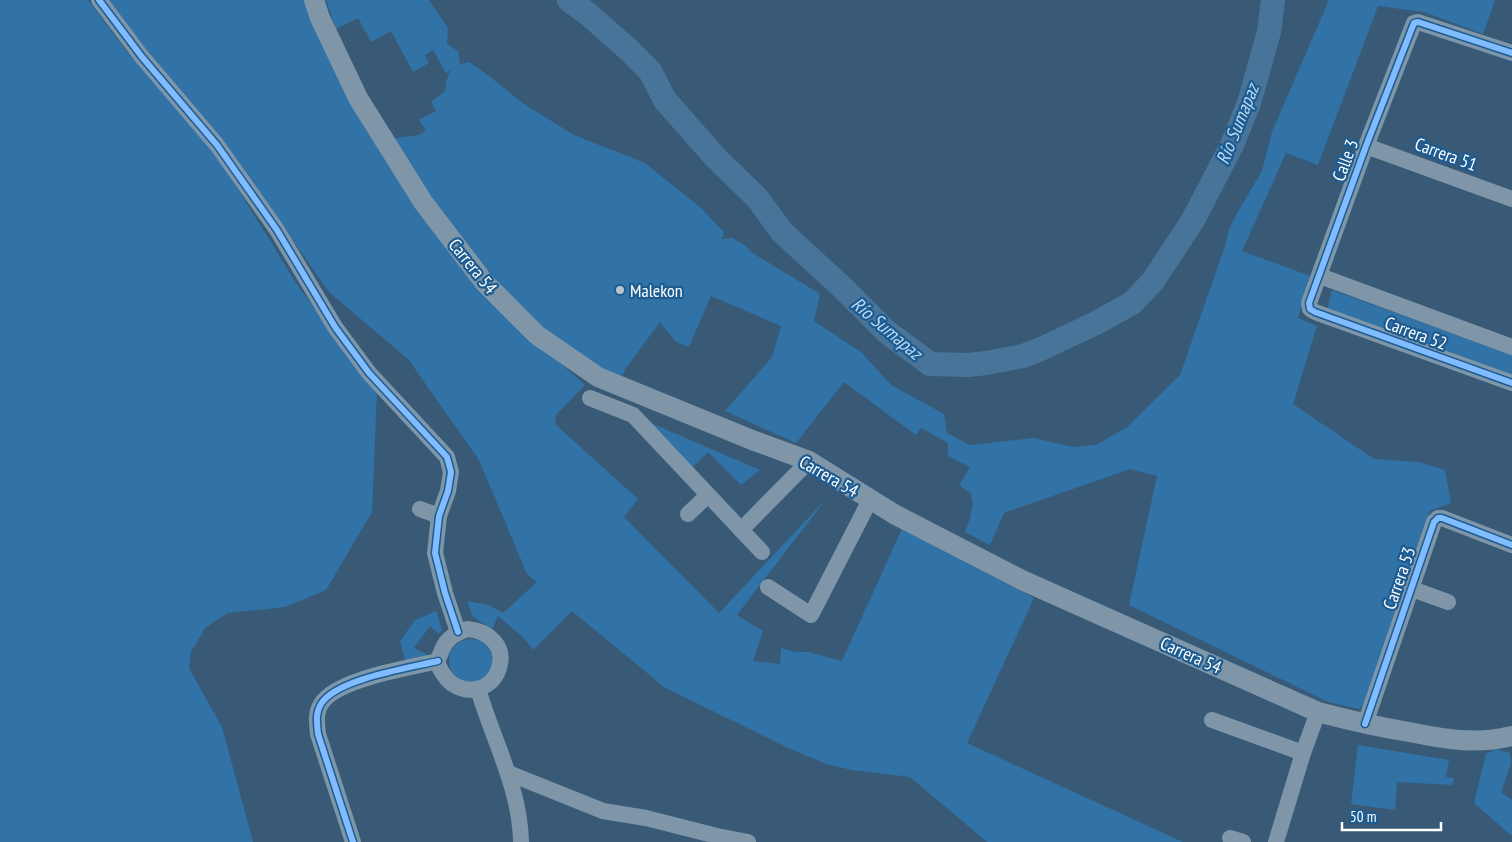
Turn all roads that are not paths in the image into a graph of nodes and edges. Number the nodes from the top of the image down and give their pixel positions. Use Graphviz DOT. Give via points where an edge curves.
graph roads {
  1 [pos="99,0"];
  2 [pos="314,0"];
  3 [pos="1512,53"];
  4 [pos="1366,146"];
  5 [pos="1512,199"];
  6 [pos="1320,276"];
  7 [pos="1310,309"];
  8 [pos="1512,346"];
  9 [pos="1512,383"];
  10 [pos="590,398"];
  11 [pos="809,461"];
  12 [pos="708,495"];
  13 [pos="870,500"];
  14 [pos="420,509"];
  15 [pos="688,514"];
  16 [pos="439,516"];
  17 [pos="741,530"];
  18 [pos="1512,545"];
  19 [pos="762,552"];
  20 [pos="768,587"];
  21 [pos="1412,589"];
  22 [pos="1448,602"];
  23 [pos="458,632"];
  24 [pos="438,661"];
  25 [pos="478,689"];
  26 [pos="1318,712"];
  27 [pos="1212,720"];
  28 [pos="1365,724"];
  29 [pos="1507,737"];
  30 [pos="1303,752"];
  31 [pos="508,772"];
  32 [pos="353,842"];
  33 [pos="520,842"];
  34 [pos="748,842"];
  35 [pos="1276,842"];
  1 -- 16 [label="street" via="142,57 217,145 277,230 335,327 369,373 447,457 451,472"];
  2 -- 11 [label="main road, Carrera 54" via="358,98 423,202 484,282 537,335 598,377"];
  3 -- 4 [label="street, Calle 3" via="1414,23"];
  4 -- 5 [label="street, Carrera 51"];
  4 -- 6 [label="street, Calle 3"];
  6 -- 7 [label="street, Calle 3" via="1309,303"];
  6 -- 8 [label="street, Carrera 52"];
  7 -- 9 [label="street, Carrera 52"];
  10 -- 12 [label="street" via="633,415"];
  11 -- 13 [label="main road, Carrera 54"];
  11 -- 17 [label="street"];
  12 -- 15 [label="street"];
  12 -- 17 [label="street"];
  13 -- 20 [label="street" via="811,615"];
  13 -- 26 [label="main road, Carrera 54" via="1024,581"];
  14 -- 16 [label="street"];
  16 -- 23 [label="street" via="435,553"];
  17 -- 19 [label="street"];
  18 -- 21 [label="street, Carrera 53" via="1438,518"];
  21 -- 22 [label="street"];
  21 -- 28 [label="street, Carrera 53"];
  23 -- 24 [label="street" via="444,645"];
  23 -- 25 [label="street" via="478,630 499,650 499,669 487,685"];
  24 -- 25 [label="street" via="447,680 454,686"];
  24 -- 32 [label="street" via="367,678 341,688 321,704 316,715 318,734"];
  25 -- 31 [label="street"];
  26 -- 28 [label="main road, Carrera 54"];
  26 -- 30 [label="street"];
  27 -- 30 [label="street"];
  28 -- 29 [label="main road, Carrera 54" via="1448,739 1472,741"];
  30 -- 35 [label="street"];
  31 -- 33 [label="street" via="517,804"];
  31 -- 34 [label="street" via="603,811"];
}
